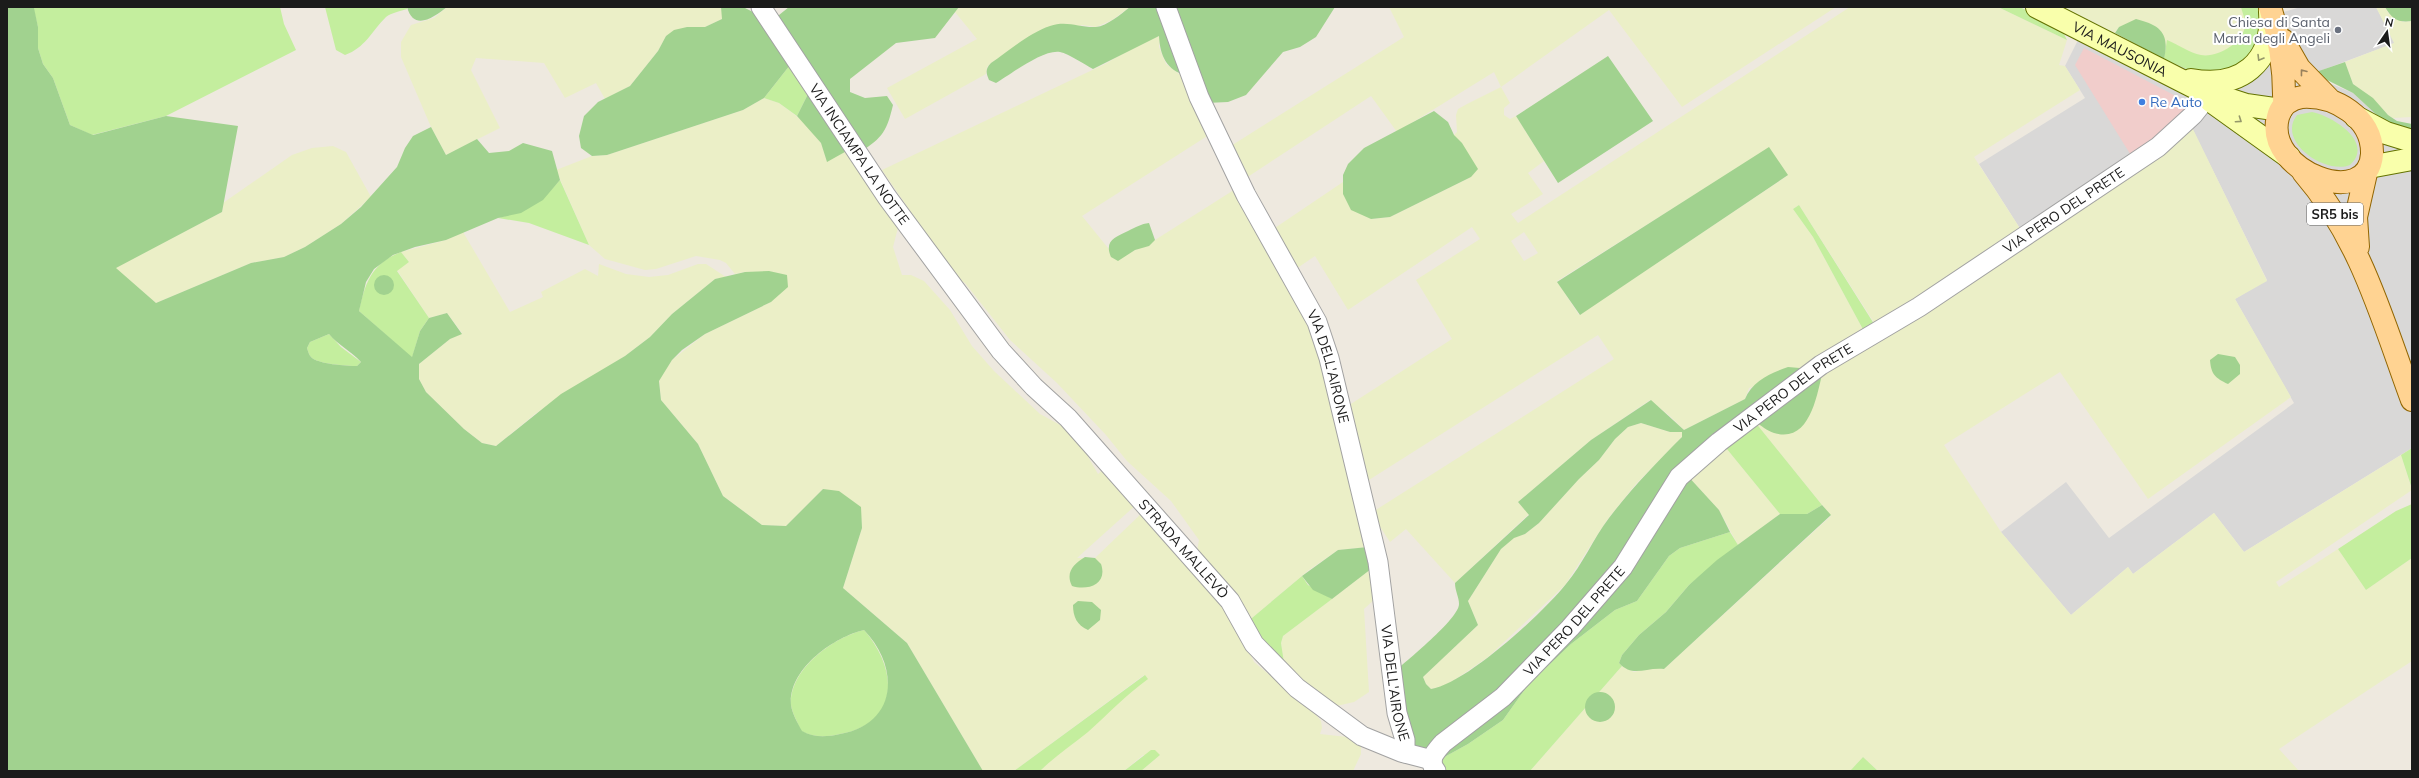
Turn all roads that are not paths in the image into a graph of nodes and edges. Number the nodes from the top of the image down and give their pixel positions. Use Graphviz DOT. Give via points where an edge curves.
graph roads {
  1 [pos="761,7"];
  2 [pos="1166,7"];
  3 [pos="2037,7"];
  4 [pos="2270,7"];
  5 [pos="2277,29"];
  6 [pos="2173,77"];
  7 [pos="2230,80"];
  8 [pos="2208,96"];
  9 [pos="2330,100"];
  10 [pos="2282,108"];
  11 [pos="2356,117"];
  12 [pos="2412,141"];
  13 [pos="2412,159"];
  14 [pos="2295,163"];
  15 [pos="2367,170"];
  16 [pos="2362,264"];
  17 [pos="961,298"];
  18 [pos="2412,400"];
  19 [pos="1405,753"];
  20 [pos="1434,765"];
  1 -- 17 [label="street, VIA INCIAMPA LA NOTTE" via="887,196"];
  2 -- 19 [label="street, VIA DELL'AIRONE" via="1199,97 1246,195 1317,322 1329,358 1378,562 1397,712 1405,740"];
  3 -- 6 [label="main road, VIA MAUSONIA"];
  4 -- 5 [label="main road"];
  4 -- 7 [label="main road, one-way" via="2270,30 2260,58 2248,71"];
  9 -- 5 [label="main road, one-way" via="2299,68"];
  5 -- 10 [label="main road" via="2283,70"];
  6 -- 7 [label="main road" via="2202,82"];
  6 -- 8 [label="main road, VIA MAUSONIA"];
  7 -- 8 [label="street, VIA PERO DEL PRETE" via="2218,85"];
  8 -- 10 [label="main road, VIA MAUSONIA" via="2246,105"];
  8 -- 14 [label="main road, VIA MAUSONIA, one-way"];
  8 -- 20 [label="street, VIA PERO DEL PRETE" via="2158,147 1919,307 1821,365 1719,442 1679,477 1623,567 1570,628 1502,697 1443,743 1435,752"];
  9 -- 10 [label="main road" via="2302,97 2292,99"];
  9 -- 11 [label="main road"];
  10 -- 14 [label="main road" via="2277,120 2277,132 2281,145"];
  11 -- 12 [label="main road" via="2386,133"];
  11 -- 15 [label="main road" via="2370,140 2372,155"];
  13 -- 15 [label="main road"];
  14 -- 15 [label="main road" via="2314,176 2340,182 2354,180"];
  14 -- 16 [label="main road, SR5 bis" via="2340,221"];
  15 -- 16 [label="main road, SR5 bis" via="2359,198 2356,226"];
  16 -- 18 [label="main road, SR5 bis"];
  17 -- 19 [label="street, STRADA MALLEVÒ" via="1001,351 1034,387 1068,418 1230,601 1254,644 1297,688 1362,736"];
  19 -- 20 [label="street, STRADA MALLEVÒ"];
}
